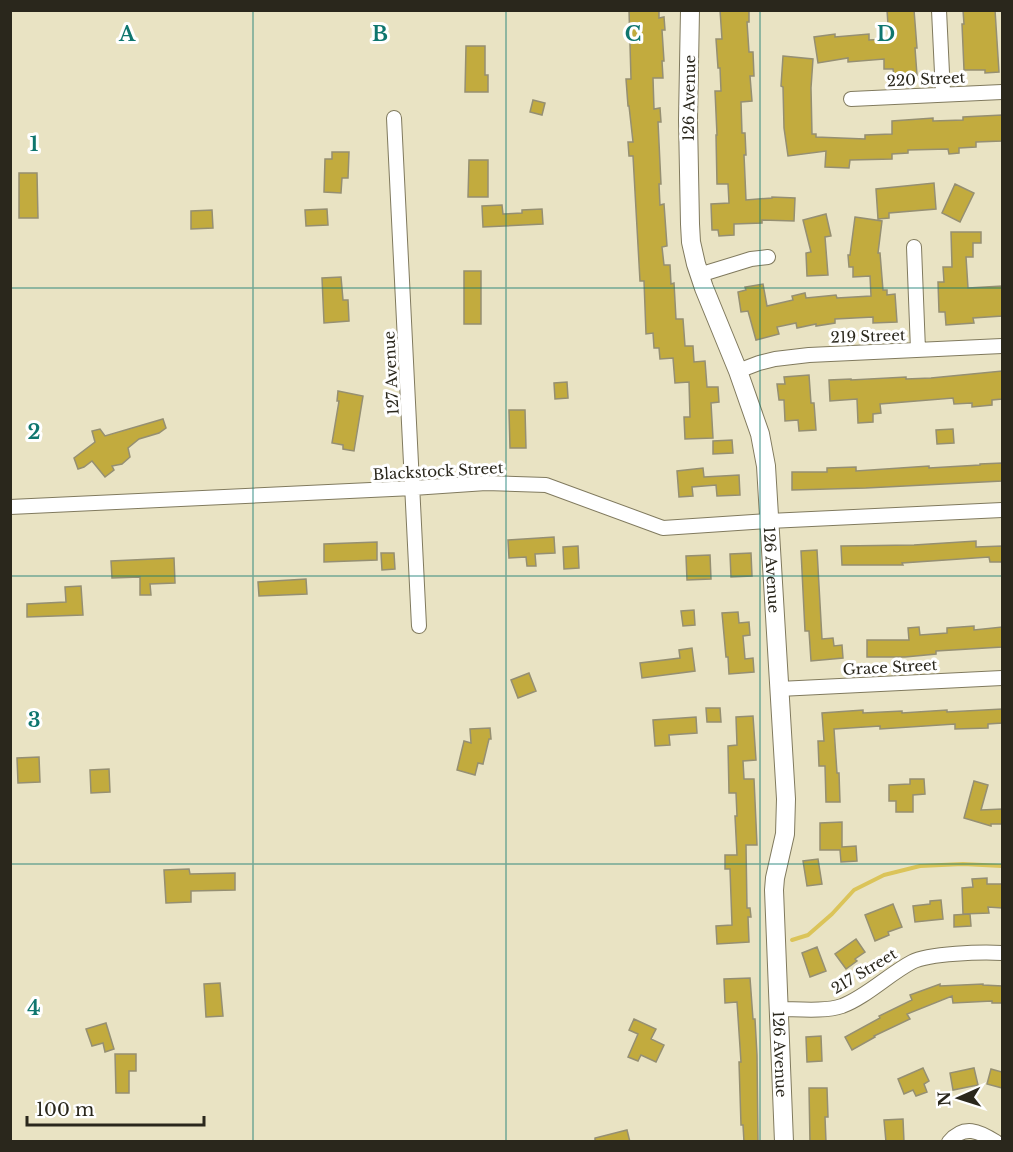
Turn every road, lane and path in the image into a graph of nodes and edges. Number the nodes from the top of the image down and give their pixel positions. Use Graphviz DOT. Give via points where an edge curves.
graph roads {
  1 [pos="690,10"];
  2 [pos="939,10"];
  3 [pos="1002,92"];
  4 [pos="943,94"];
  5 [pos="851,99"];
  6 [pos="394,118"];
  7 [pos="914,247"];
  8 [pos="768,257"];
  9 [pos="699,275"];
  10 [pos="1002,346"];
  11 [pos="918,350"];
  12 [pos="738,371"];
  13 [pos="413,488"];
  14 [pos="10,507"];
  15 [pos="1002,510"];
  16 [pos="769,521"];
  17 [pos="419,626"];
  18 [pos="1002,678"];
  19 [pos="779,689"];
  20 [pos="1002,953"];
  21 [pos="778,1009"];
  22 [pos="954,1137"];
  23 [pos="784,1142"];
  24 [pos="996,1142"];
  1 -- 9 [label="street, 126 Avenue" via="690,224"];
  2 -- 4 [label="street"];
  3 -- 4 [label="street, 220 Street"];
  4 -- 5 [label="street, 220 Street"];
  6 -- 13 [label="street, 127 Avenue"];
  7 -- 11 [label="street"];
  8 -- 9 [label="street"];
  9 -- 12 [label="street, 126 Avenue"];
  10 -- 11 [label="street, 219 Street"];
  11 -- 12 [label="street, 219 Street" via="790,357"];
  12 -- 16 [label="street, 126 Avenue" via="760,434"];
  13 -- 14 [label="street, Blackstock Street"];
  13 -- 16 [label="street, Blackstock Street" via="486,483 546,485 663,528"];
  13 -- 17 [label="street, 127 Avenue"];
  15 -- 16 [label="street, Blackstock Street"];
  16 -- 19 [label="street, 126 Avenue"];
  18 -- 19 [label="street, Grace Street"];
  19 -- 21 [label="street, 126 Avenue" via="787,820 774,890"];
  20 -- 21 [label="street, 217 Street" via="918,958 843,1005"];
  21 -- 23 [label="street, 126 Avenue"];
  22 -- 24 [label="street" via="970,1130"];
}
